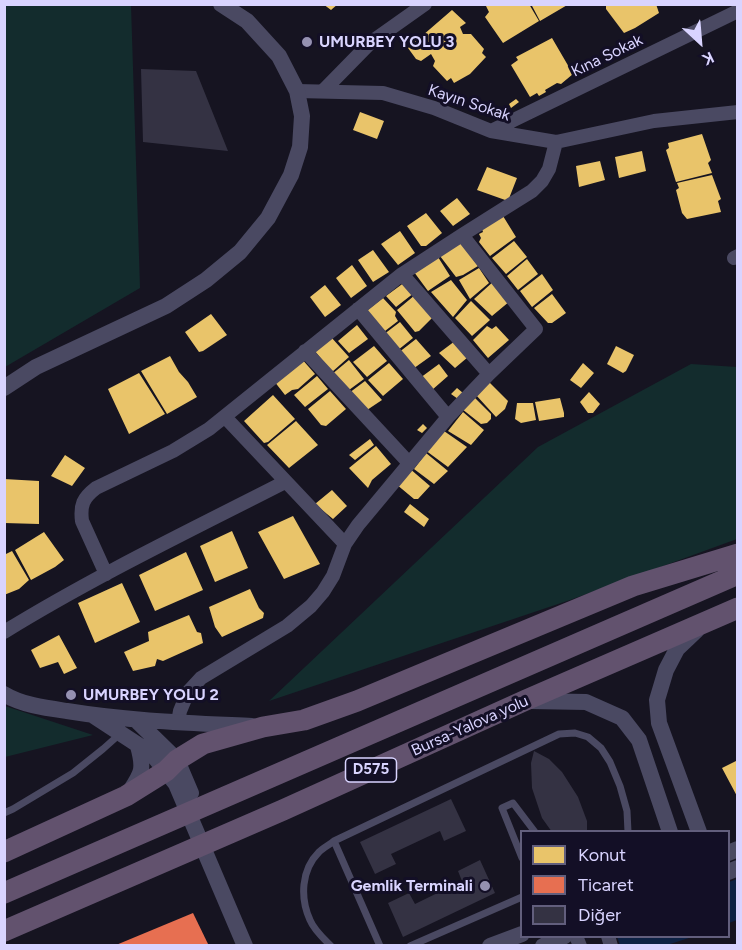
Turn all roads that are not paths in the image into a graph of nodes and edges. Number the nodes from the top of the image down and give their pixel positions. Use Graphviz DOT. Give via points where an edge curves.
graph roads {
  1 [pos="221,4"];
  2 [pos="425,4"];
  3 [pos="738,10"];
  4 [pos="323,91"];
  5 [pos="297,92"];
  6 [pos="738,112"];
  7 [pos="491,131"];
  8 [pos="556,142"];
  9 [pos="462,235"];
  10 [pos="402,274"];
  11 [pos="357,309"];
  12 [pos="305,351"];
  13 [pos="489,374"];
  14 [pos="4,388"];
  15 [pos="225,417"];
  16 [pos="448,417"];
  17 [pos="409,463"];
  18 [pos="285,482"];
  19 [pos="345,544"];
  20 [pos="738,554"];
  21 [pos="106,574"];
  22 [pos="738,574"];
  23 [pos="738,608"];
  24 [pos="705,622"];
  25 [pos="4,632"];
  26 [pos="4,694"];
  27 [pos="526,700"];
  28 [pos="94,716"];
  29 [pos="137,721"];
  30 [pos="178,722"];
  31 [pos="263,727"];
  32 [pos="121,733"];
  33 [pos="138,746"];
  34 [pos="176,773"];
  35 [pos="126,796"];
  36 [pos="4,813"];
  37 [pos="534,830"];
  38 [pos="628,830"];
  39 [pos="670,830"];
  40 [pos="699,830"];
  41 [pos="334,841"];
  42 [pos="4,852"];
  43 [pos="520,853"];
  44 [pos="4,893"];
  45 [pos="520,898"];
  46 [pos="4,931"];
  47 [pos="520,935"];
  48 [pos="575,940"];
  49 [pos="245,945"];
  50 [pos="256,945"];
  51 [pos="331,945"];
  52 [pos="380,945"];
  53 [pos="410,945"];
  54 [pos="490,945"];
  55 [pos="543,945"];
  1 -- 5 [label="street" via="247,21 279,56"];
  2 -- 4 [label="street" via="370,44"];
  3 -- 7 [label="street, Kına Sokak"];
  4 -- 5 [label="street, Kayın Sokak"];
  4 -- 7 [label="street, Kayın Sokak" via="383,93"];
  5 -- 14 [label="street" via="302,116 300,147 291,175 268,218 240,252 166,306 36,367"];
  6 -- 8 [label="street, Kayın Sokak" via="654,122"];
  7 -- 8 [label="street, Kayın Sokak"];
  8 -- 9 [label="street" via="549,169 532,192"];
  9 -- 10 [label="street"];
  9 -- 13 [label="street" via="536,329"];
  10 -- 11 [label="street"];
  10 -- 13 [label="street"];
  11 -- 12 [label="street"];
  11 -- 16 [label="street"];
  12 -- 15 [label="street"];
  12 -- 17 [label="street"];
  13 -- 16 [label="street"];
  15 -- 18 [label="street"];
  15 -- 21 [label="street" via="192,441 87,495 82,504 82,521"];
  16 -- 17 [label="street"];
  17 -- 19 [label="street"];
  18 -- 19 [label="street"];
  18 -- 21 [label="street"];
  19 -- 30 [label="street" via="333,576 310,606 287,626 201,678 185,699"];
  20 -- 31 [label="highway" via="633,586 357,701 304,720"];
  21 -- 25 [label="street"];
  22 -- 44 [label="highway, Bursa-Yalova yolu / D575"];
  23 -- 24 [label="highway, Bursa-Yalova yolu / D575"];
  24 -- 27 [label="highway, Bursa-Yalova yolu / D575"];
  24 -- 40 [label="street" via="677,649 657,700 659,723"];
  26 -- 28 [label="street" via="48,708"];
  27 -- 39 [label="street" via="586,702 622,718 639,740"];
  27 -- 46 [label="highway, Bursa-Yalova yolu / D575"];
  28 -- 29 [label="street"];
  28 -- 32 [label="street"];
  29 -- 30 [label="street"];
  29 -- 34 [label="street"];
  30 -- 31 [label="street"];
  31 -- 34 [label="highway" via="203,744"];
  32 -- 33 [label="street"];
  32 -- 36 [label="lane" via="73,773"];
  33 -- 34 [label="street"];
  33 -- 35 [label="street" via="140,776"];
  34 -- 35 [label="highway"];
  34 -- 49 [label="street"];
  34 -- 50 [label="street"];
  35 -- 42 [label="highway"];
  37 -- 43 [label="lane" via="513,803 502,808"];
  38 -- 41 [label="lane" via="627,811 610,762 602,748 575,733 559,735"];
  41 -- 51 [label="lane" via="318,853 304,880 304,903 310,922"];
  41 -- 52 [label="lane"];
  45 -- 53 [label="lane"];
  47 -- 54 [label="street"];
  48 -- 55 [label="street"];
}
